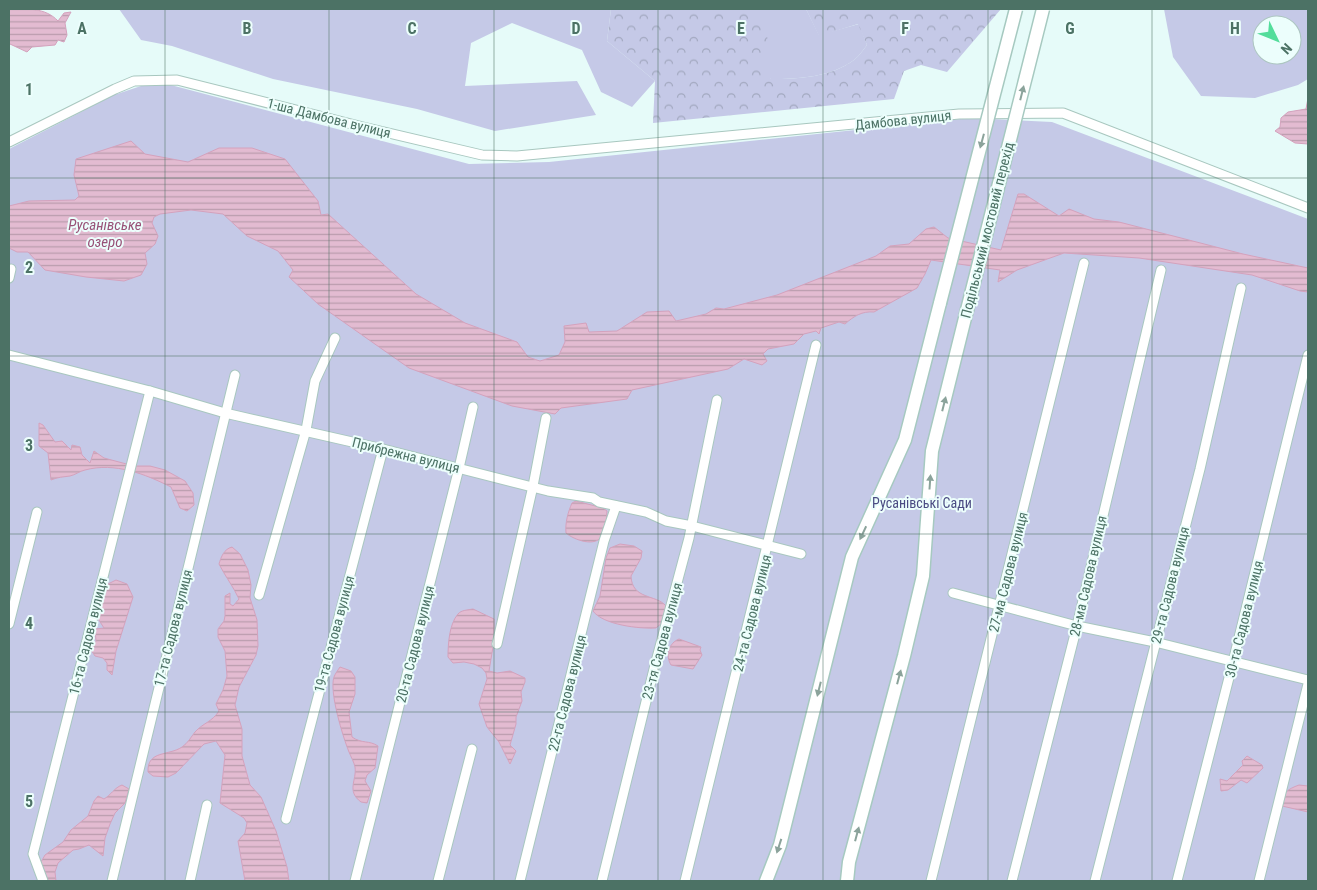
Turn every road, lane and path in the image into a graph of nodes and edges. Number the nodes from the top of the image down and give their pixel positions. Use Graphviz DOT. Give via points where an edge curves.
graph roads {
  1 [pos="1016,9"];
  2 [pos="1043,9"];
  3 [pos="9,142"];
  4 [pos="482,155"];
  5 [pos="1308,208"];
  6 [pos="1084,262"];
  7 [pos="11,269"];
  8 [pos="1160,270"];
  9 [pos="9,278"];
  10 [pos="1241,288"];
  11 [pos="335,338"];
  12 [pos="816,345"];
  13 [pos="9,355"];
  14 [pos="1308,356"];
  15 [pos="235,374"];
  16 [pos="150,391"];
  17 [pos="717,400"];
  18 [pos="473,407"];
  19 [pos="225,413"];
  20 [pos="546,418"];
  21 [pos="306,430"];
  22 [pos="382,449"];
  23 [pos="459,468"];
  24 [pos="533,486"];
  25 [pos="616,506"];
  26 [pos="37,512"];
  27 [pos="692,526"];
  28 [pos="768,546"];
  29 [pos="801,554"];
  30 [pos="953,593"];
  31 [pos="259,596"];
  32 [pos="1000,605"];
  33 [pos="9,624"];
  34 [pos="1076,626"];
  35 [pos="1155,642"];
  36 [pos="497,644"];
  37 [pos="1233,662"];
  38 [pos="1308,680"];
  39 [pos="1308,684"];
  40 [pos="472,749"];
  41 [pos="207,805"];
  42 [pos="286,819"];
  43 [pos="43,881"];
  44 [pos="112,881"];
  45 [pos="190,881"];
  46 [pos="355,881"];
  47 [pos="438,881"];
  48 [pos="520,881"];
  49 [pos="602,881"];
  50 [pos="685,881"];
  51 [pos="766,881"];
  52 [pos="847,881"];
  53 [pos="932,881"];
  54 [pos="1012,881"];
  55 [pos="1095,881"];
  56 [pos="1177,881"];
  57 [pos="1259,881"];
  1 -- 51 [label="main road, Подільський мостовий перехід, one-way, bridge" via="905,440 852,556 780,845"];
  52 -- 2 [label="main road, Подільський мостовий перехід, one-way, bridge" via="849,862 923,576 932,451"];
  3 -- 4 [label="street, 1-ша Дамбова вулиця" via="115,88 134,81 177,80"];
  4 -- 5 [label="street, Дамбова вулиця" via="518,156 960,114 1063,113"];
  6 -- 32 [label="street, 27-ма Садова вулиця"];
  7 -- 9 [label="street"];
  8 -- 34 [label="street, 28-ма Садова вулиця"];
  10 -- 35 [label="street, 29-та Садова вулиця" via="1200,469"];
  11 -- 21 [label="street" via="315,382"];
  12 -- 28 [label="street, 24-та Садова вулиця"];
  13 -- 16 [label="street, Прибрежна вулиця"];
  14 -- 37 [label="street, 30-та Садова вулиця"];
  15 -- 19 [label="street, 17-та Садова вулиця"];
  16 -- 19 [label="street, Прибрежна вулиця"];
  16 -- 43 [label="street, 16-та Садова вулиця" via="33,854"];
  17 -- 27 [label="street, 23-тя Садова вулиця"];
  18 -- 23 [label="street, 20-та Садова вулиця"];
  19 -- 21 [label="street, Прибрежна вулиця"];
  19 -- 44 [label="street, 17-та Садова вулиця"];
  20 -- 24 [label="street"];
  21 -- 22 [label="street, Прибрежна вулиця"];
  21 -- 31 [label="street"];
  22 -- 23 [label="street, Прибрежна вулиця"];
  22 -- 42 [label="street, 19-та Садова вулиця"];
  23 -- 24 [label="street, Прибрежна вулиця"];
  23 -- 46 [label="street, 20-та Садова вулиця"];
  24 -- 25 [label="street, Прибрежна вулиця"];
  24 -- 36 [label="street"];
  25 -- 27 [label="street, Прибрежна вулиця" via="646,512 666,522"];
  25 -- 48 [label="street, 22-га Садова вулиця" via="604,541"];
  26 -- 33 [label="street"];
  27 -- 28 [label="street, Прибрежна вулиця"];
  27 -- 49 [label="street, 23-тя Садова вулиця"];
  28 -- 29 [label="street, Прибрежна вулиця"];
  28 -- 50 [label="street, 24-та Садова вулиця"];
  30 -- 32 [label="street"];
  32 -- 34 [label="street"];
  32 -- 53 [label="street, 27-ма Садова вулиця"];
  34 -- 35 [label="street"];
  34 -- 54 [label="street, 28-ма Садова вулиця"];
  35 -- 37 [label="street"];
  35 -- 55 [label="street, 29-та Садова вулиця"];
  37 -- 38 [label="street"];
  37 -- 56 [label="street, 30-та Садова вулиця"];
  39 -- 57 [label="street"];
  40 -- 47 [label="street"];
  41 -- 45 [label="street"];
}
